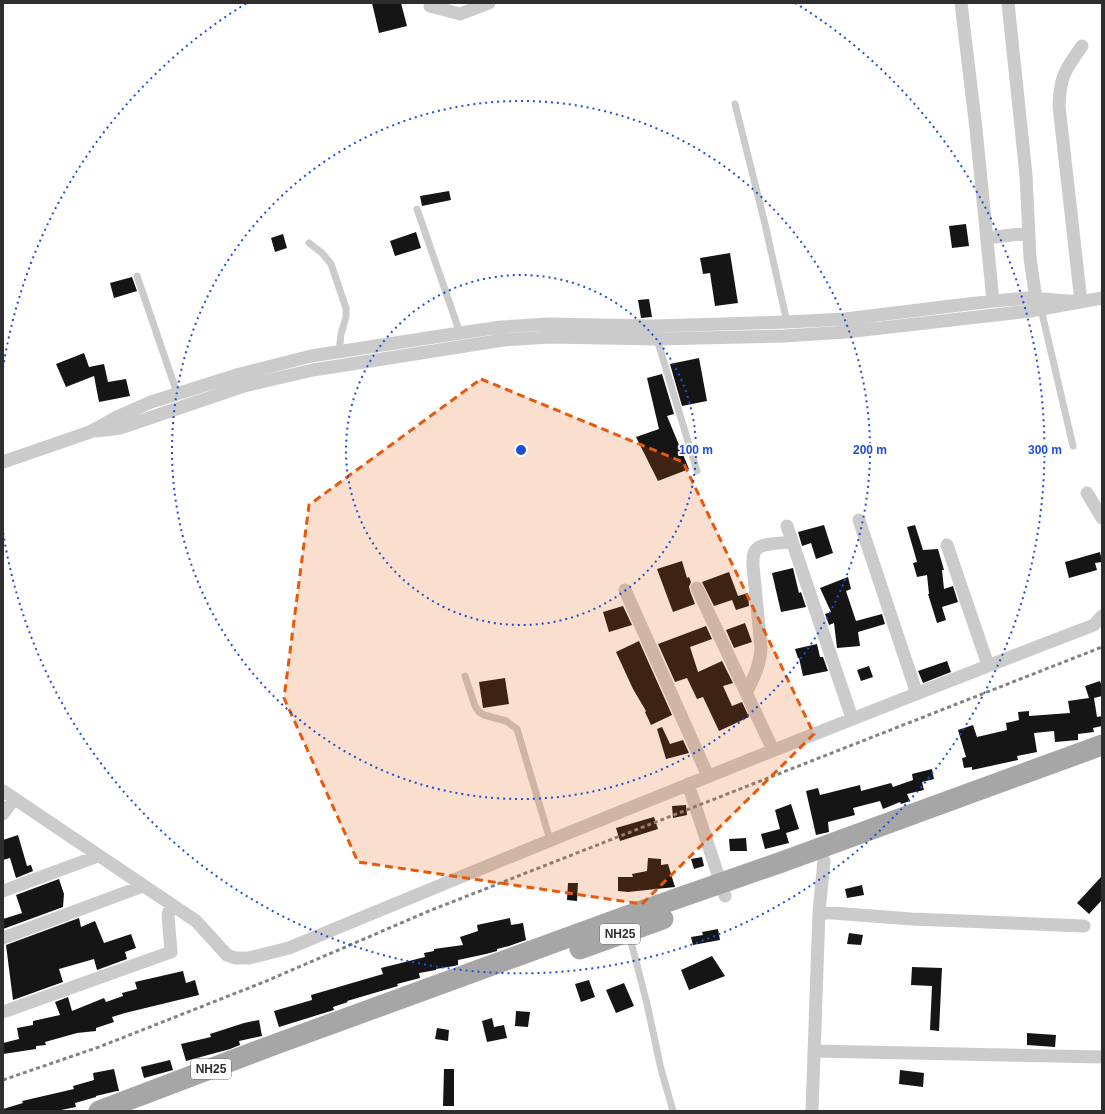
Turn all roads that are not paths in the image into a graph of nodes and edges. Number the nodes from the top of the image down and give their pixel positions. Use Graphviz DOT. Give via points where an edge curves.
graph roads {
  1 [pos="489,3"];
  2 [pos="961,3"];
  3 [pos="1008,3"];
  4 [pos="430,6"];
  5 [pos="1082,46"];
  6 [pos="735,104"];
  7 [pos="417,209"];
  8 [pos="1028,233"];
  9 [pos="987,238"];
  10 [pos="309,243"];
  11 [pos="137,276"];
  12 [pos="1102,298"];
  13 [pos="993,301"];
  14 [pos="1080,302"];
  15 [pos="1039,304"];
  16 [pos="787,322"];
  17 [pos="460,333"];
  18 [pos="657,339"];
  19 [pos="339,352"];
  20 [pos="177,393"];
  21 [pos="90,432"];
  22 [pos="1073,446"];
  23 [pos="3,462"];
  24 [pos="697,472"];
  25 [pos="1087,493"];
  26 [pos="1102,518"];
  27 [pos="859,520"];
  28 [pos="787,526"];
  29 [pos="792,542"];
  30 [pos="947,545"];
  31 [pos="697,588"];
  32 [pos="625,590"];
  33 [pos="1102,616"];
  34 [pos="988,665"];
  35 [pos="465,676"];
  36 [pos="746,693"];
  37 [pos="917,694"];
  38 [pos="852,718"];
  39 [pos="1102,745"];
  40 [pos="773,750"];
  41 [pos="1102,759"];
  42 [pos="708,776"];
  43 [pos="688,784"];
  44 [pos="3,791"];
  45 [pos="14,799"];
  46 [pos="3,814"];
  47 [pos="550,840"];
  48 [pos="98,856"];
  49 [pos="824,860"];
  50 [pos="143,886"];
  51 [pos="722,890"];
  52 [pos="3,891"];
  53 [pos="171,905"];
  54 [pos="819,912"];
  55 [pos="1084,926"];
  56 [pos="628,931"];
  57 [pos="3,938"];
  58 [pos="3,1012"];
  59 [pos="814,1051"];
  60 [pos="1102,1057"];
  61 [pos="128,1108"];
  62 [pos="99,1111"];
  63 [pos="673,1111"];
  64 [pos="812,1111"];
  1 -- 4 [label="street" via="460,14"];
  2 -- 9 [label="street"];
  3 -- 8 [label="street" via="1026,175"];
  5 -- 14 [label="street" via="1066,69 1060,87 1059,106"];
  6 -- 16 [label="lane"];
  7 -- 17 [label="lane"];
  8 -- 9 [label="street"];
  8 -- 15 [label="street"];
  9 -- 13 [label="street"];
  10 -- 19 [label="lane" via="331,264 346,308"];
  11 -- 20 [label="lane"];
  12 -- 14 [label="street"];
  13 -- 15 [label="street"];
  13 -- 16 [label="street" via="845,319"];
  14 -- 15 [label="street"];
  15 -- 18 [label="street" via="846,332"];
  15 -- 22 [label="lane"];
  16 -- 17 [label="street" via="654,326 549,324"];
  17 -- 19 [label="street"];
  18 -- 21 [label="street" via="549,337 502,340 336,366 244,386 120,428"];
  18 -- 24 [label="lane"];
  19 -- 20 [label="street" via="311,356"];
  20 -- 21 [label="street" via="117,417"];
  21 -- 23 [label="street"];
  25 -- 26 [label="street"];
  27 -- 37 [label="street"];
  28 -- 29 [label="street"];
  29 -- 36 [label="street" via="763,546 757,548 754,553 761,648 758,670"];
  29 -- 38 [label="street"];
  30 -- 34 [label="street"];
  31 -- 36 [label="street"];
  32 -- 42 [label="street"];
  33 -- 34 [label="street" via="1094,624"];
  34 -- 37 [label="street"];
  35 -- 47 [label="lane" via="479,712 506,721 517,729"];
  36 -- 40 [label="street"];
  37 -- 38 [label="street"];
  38 -- 40 [label="street"];
  39 -- 51 [label="main road, NH25"];
  40 -- 42 [label="street"];
  41 -- 49 [label="main road, NH25"];
  42 -- 43 [label="street"];
  43 -- 47 [label="street"];
  43 -- 51 [label="street"];
  44 -- 45 [label="street"];
  45 -- 46 [label="street"];
  45 -- 48 [label="street"];
  47 -- 53 [label="street" via="289,948 250,958 227,955 196,921"];
  48 -- 50 [label="street"];
  48 -- 52 [label="street"];
  49 -- 51 [label="main road, NH25"];
  49 -- 54 [label="street"];
  50 -- 53 [label="street"];
  50 -- 57 [label="street"];
  51 -- 56 [label="main road, NH25"];
  51 -- 61 [label="main road, NH25" via="617,920"];
  53 -- 58 [label="street" via="168,915 171,952"];
  54 -- 55 [label="street" via="912,920"];
  54 -- 59 [label="street"];
  56 -- 61 [label="main road, NH25" via="352,1031"];
  56 -- 63 [label="lane"];
  59 -- 60 [label="street"];
  59 -- 64 [label="street"];
  61 -- 62 [label="main road, NH25"];
}
